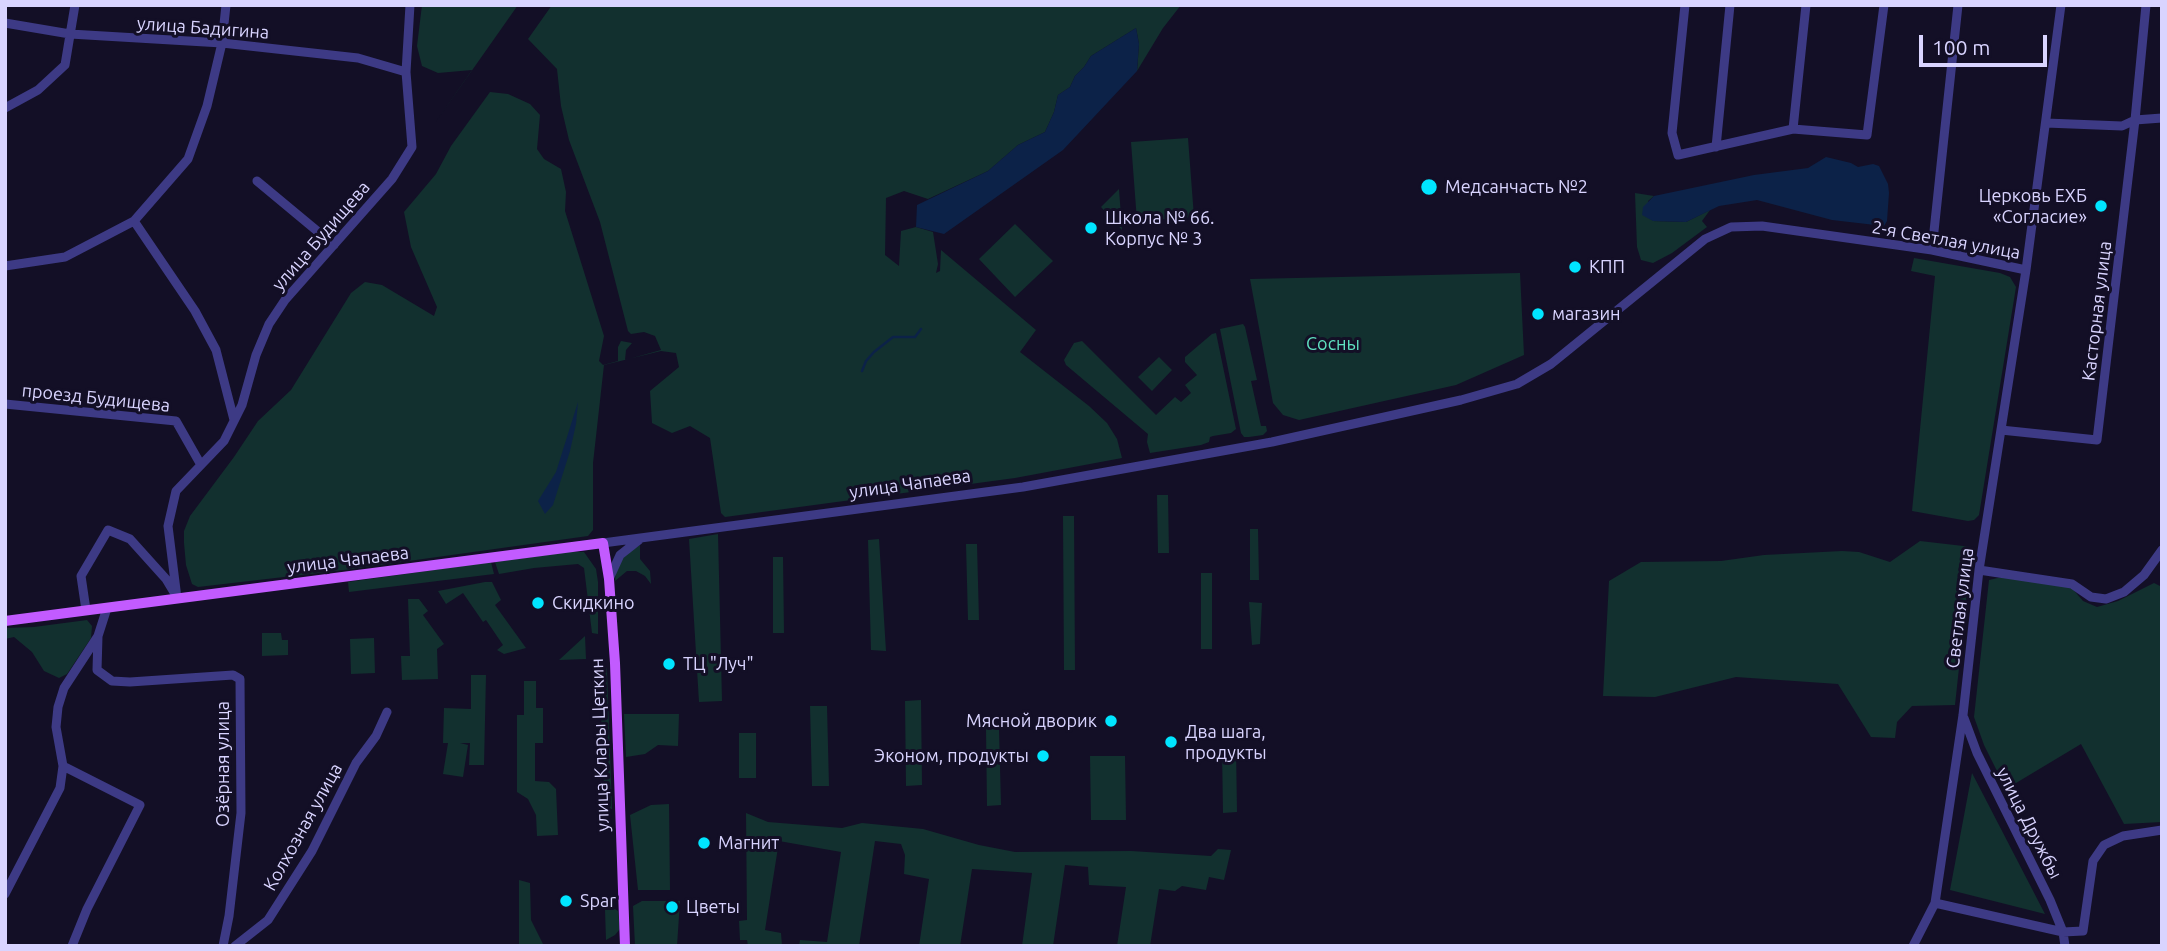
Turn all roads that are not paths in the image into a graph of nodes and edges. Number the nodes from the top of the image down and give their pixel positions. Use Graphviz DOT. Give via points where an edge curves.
graph roads {
  1 [pos="75,5"];
  2 [pos="226,5"];
  3 [pos="410,5"];
  4 [pos="1685,5"];
  5 [pos="1730,5"];
  6 [pos="1806,5"];
  7 [pos="1884,5"];
  8 [pos="1958,5"];
  9 [pos="2062,5"];
  10 [pos="2146,5"];
  11 [pos="5,23"];
  12 [pos="70,34"];
  13 [pos="222,43"];
  14 [pos="406,72"];
  15 [pos="5,108"];
  16 [pos="2162,118"];
  17 [pos="2135,120"];
  18 [pos="2046,122"];
  19 [pos="1793,129"];
  20 [pos="1716,147"];
  21 [pos="257,181"];
  22 [pos="134,221"];
  23 [pos="1762,226"];
  24 [pos="334,245"];
  25 [pos="1931,250"];
  26 [pos="5,265"];
  27 [pos="2026,270"];
  28 [pos="5,404"];
  29 [pos="234,420"];
  30 [pos="2001,430"];
  31 [pos="201,465"];
  32 [pos="644,538"];
  33 [pos="604,543"];
  34 [pos="2162,550"];
  35 [pos="1979,570"];
  36 [pos="609,579"];
  37 [pos="177,598"];
  38 [pos="107,608"];
  39 [pos="86,610"];
  40 [pos="5,621"];
  41 [pos="98,636"];
  42 [pos="387,712"];
  43 [pos="1963,715"];
  44 [pos="63,766"];
  45 [pos="2162,830"];
  46 [pos="5,894"];
  47 [pos="1935,903"];
  48 [pos="2063,932"];
  49 [pos="72,946"];
  50 [pos="223,946"];
  51 [pos="235,946"];
  52 [pos="625,946"];
  53 [pos="1913,946"];
  54 [pos="2066,946"];
  1 -- 12 [label="street"];
  2 -- 13 [label="street"];
  3 -- 14 [label="street, улица Будищева"];
  4 -- 20 [label="street" via="1672,133 1678,155"];
  5 -- 20 [label="street"];
  6 -- 19 [label="street"];
  7 -- 19 [label="street" via="1867,135"];
  8 -- 25 [label="street"];
  9 -- 18 [label="street, 2-я Светлая улица"];
  10 -- 17 [label="street, Касторная улица"];
  11 -- 12 [label="street, улица Бадигина"];
  12 -- 13 [label="street, улица Бадигина"];
  12 -- 15 [label="street" via="65,65 38,90"];
  13 -- 14 [label="street, улица Бадигина" via="358,58"];
  13 -- 22 [label="street" via="208,106 188,159"];
  14 -- 24 [label="street, улица Будищева" via="411,147 392,179"];
  16 -- 17 [label="street"];
  17 -- 18 [label="street" via="2122,125"];
  17 -- 30 [label="street, Касторная улица" via="2097,440"];
  18 -- 27 [label="street, 2-я Светлая улица"];
  19 -- 20 [label="street"];
  21 -- 24 [label="street"];
  22 -- 26 [label="street" via="65,257"];
  22 -- 29 [label="street" via="216,350"];
  23 -- 25 [label="street, 2-я Светлая улица"];
  23 -- 32 [label="street, улица Чапаева" via="1731,227 1705,239 1551,364 1517,384 1461,400 1272,442 1023,488"];
  24 -- 29 [label="street, улица Будищева" via="269,324"];
  25 -- 27 [label="street, 2-я Светлая улица"];
  27 -- 30 [label="street, Светлая улица"];
  28 -- 31 [label="street, проезд Будищева" via="176,421"];
  29 -- 31 [label="street, улица Будищева" via="223,441"];
  30 -- 35 [label="street, Светлая улица"];
  31 -- 37 [label="street, улица Будищева" via="176,491 168,526"];
  32 -- 33 [label="street, улица Чапаева"];
  32 -- 36 [label="street" via="620,555"];
  33 -- 36 [label="main road, улица Клары Цеткин"];
  33 -- 37 [label="main road, улица Чапаева"];
  34 -- 35 [label="street" via="2144,575 2124,592 2106,599 2091,597 2071,584"];
  35 -- 43 [label="street, Светлая улица"];
  36 -- 52 [label="main road, улица Клары Цеткин"];
  37 -- 38 [label="main road, улица Чапаева"];
  37 -- 39 [label="street" via="130,539 108,530 81,576"];
  38 -- 39 [label="main road, улица Чапаева"];
  38 -- 41 [label="street"];
  39 -- 40 [label="main road, улица Чапаева"];
  41 -- 44 [label="street" via="64,688 58,707 56,727"];
  41 -- 50 [label="street, Озёрная улица" via="97,670 112,681 233,675 240,679 241,813"];
  42 -- 51 [label="street, Колхозная улица" via="312,851 268,920"];
  43 -- 47 [label="street, Светлая улица"];
  43 -- 48 [label="street, улица Дружбы"];
  44 -- 46 [label="street" via="60,788"];
  44 -- 49 [label="street" via="140,805"];
  45 -- 48 [label="street" via="2123,836 2104,845 2093,861 2083,931"];
  47 -- 48 [label="street"];
  47 -- 53 [label="street, Светлая улица"];
  48 -- 54 [label="street, улица Дружбы"];
}
